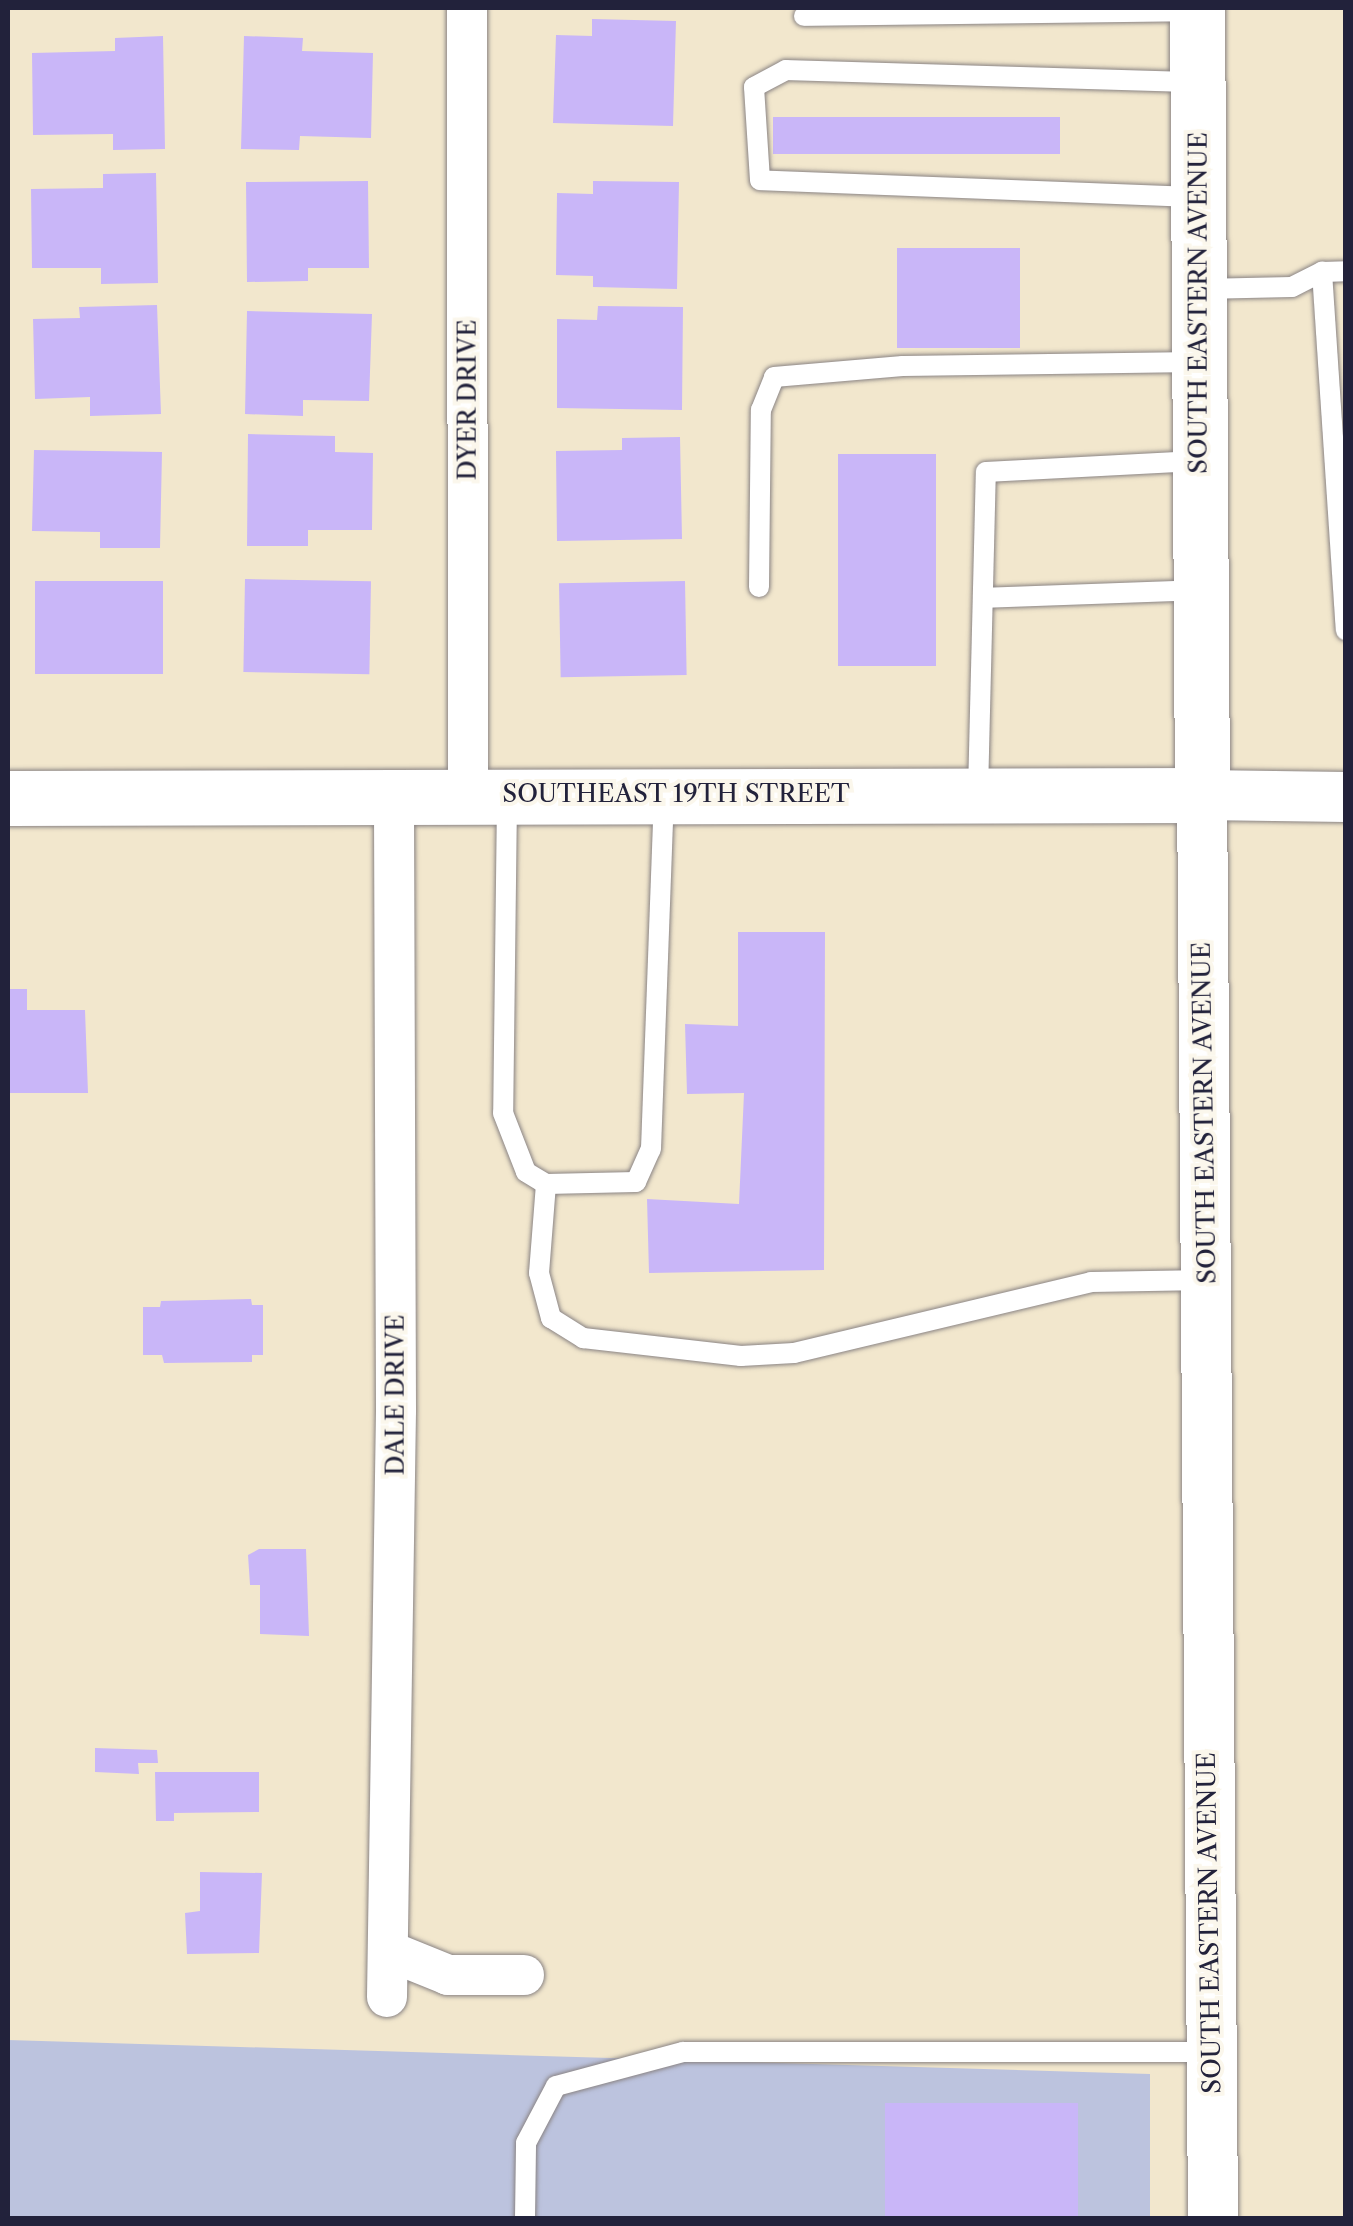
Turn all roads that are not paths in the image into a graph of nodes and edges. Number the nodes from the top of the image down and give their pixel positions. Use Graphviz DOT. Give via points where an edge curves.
graph roads {
  1 [pos="467,8"];
  2 [pos="1197,10"];
  3 [pos="804,16"];
  4 [pos="1198,82"];
  5 [pos="1198,197"];
  6 [pos="1346,271"];
  7 [pos="1322,272"];
  8 [pos="1199,289"];
  9 [pos="1199,362"];
  10 [pos="1200,460"];
  11 [pos="759,588"];
  12 [pos="1200,590"];
  13 [pos="983,598"];
  14 [pos="1346,630"];
  15 [pos="394,793"];
  16 [pos="488,793"];
  17 [pos="664,793"];
  18 [pos="978,795"];
  19 [pos="1202,796"];
  20 [pos="1346,797"];
  21 [pos="8,798"];
  22 [pos="546,1184"];
  23 [pos="1206,1280"];
  24 [pos="388,1951"];
  25 [pos="524,1976"];
  26 [pos="387,1997"];
  27 [pos="1212,2052"];
  28 [pos="524,2218"];
  29 [pos="1213,2218"];
  1 -- 16 [label="street, DYER DRIVE"];
  2 -- 3 [label="lane"];
  2 -- 4 [label="main road, SOUTH EASTERN AVENUE"];
  4 -- 5 [label="main road, SOUTH EASTERN AVENUE"];
  4 -- 5 [label="lane" via="786,70 754,87 760,180"];
  5 -- 8 [label="main road, SOUTH EASTERN AVENUE"];
  6 -- 7 [label="lane"];
  7 -- 8 [label="lane" via="1292,288"];
  7 -- 14 [label="lane"];
  8 -- 9 [label="main road, SOUTH EASTERN AVENUE"];
  9 -- 10 [label="main road, SOUTH EASTERN AVENUE"];
  9 -- 11 [label="lane" via="903,366 774,377 761,410"];
  10 -- 12 [label="main road, SOUTH EASTERN AVENUE"];
  10 -- 13 [label="lane" via="986,472"];
  12 -- 13 [label="lane"];
  12 -- 19 [label="main road, SOUTH EASTERN AVENUE"];
  13 -- 18 [label="lane"];
  15 -- 16 [label="main road, SOUTHEAST 19TH STREET"];
  15 -- 21 [label="main road, SOUTHEAST 19TH STREET"];
  15 -- 24 [label="street, DALE DRIVE" via="396,1410"];
  16 -- 17 [label="main road, SOUTHEAST 19TH STREET"];
  16 -- 22 [label="lane" via="503,1113 526,1172"];
  17 -- 18 [label="main road, SOUTHEAST 19TH STREET"];
  17 -- 22 [label="lane" via="651,1149 636,1182"];
  18 -- 19 [label="main road, SOUTHEAST 19TH STREET"];
  19 -- 20 [label="street, SOUTHEAST 19TH STREET"];
  19 -- 23 [label="street, SOUTH EASTERN AVENUE"];
  22 -- 23 [label="lane" via="539,1273 551,1318 583,1338 741,1356 794,1353 1091,1282"];
  23 -- 27 [label="street, SOUTH EASTERN AVENUE"];
  24 -- 25 [label="street" via="448,1976"];
  24 -- 26 [label="street, DALE DRIVE"];
  27 -- 28 [label="lane" via="684,2052 556,2086 526,2143"];
  27 -- 29 [label="street, SOUTH EASTERN AVENUE"];
}
